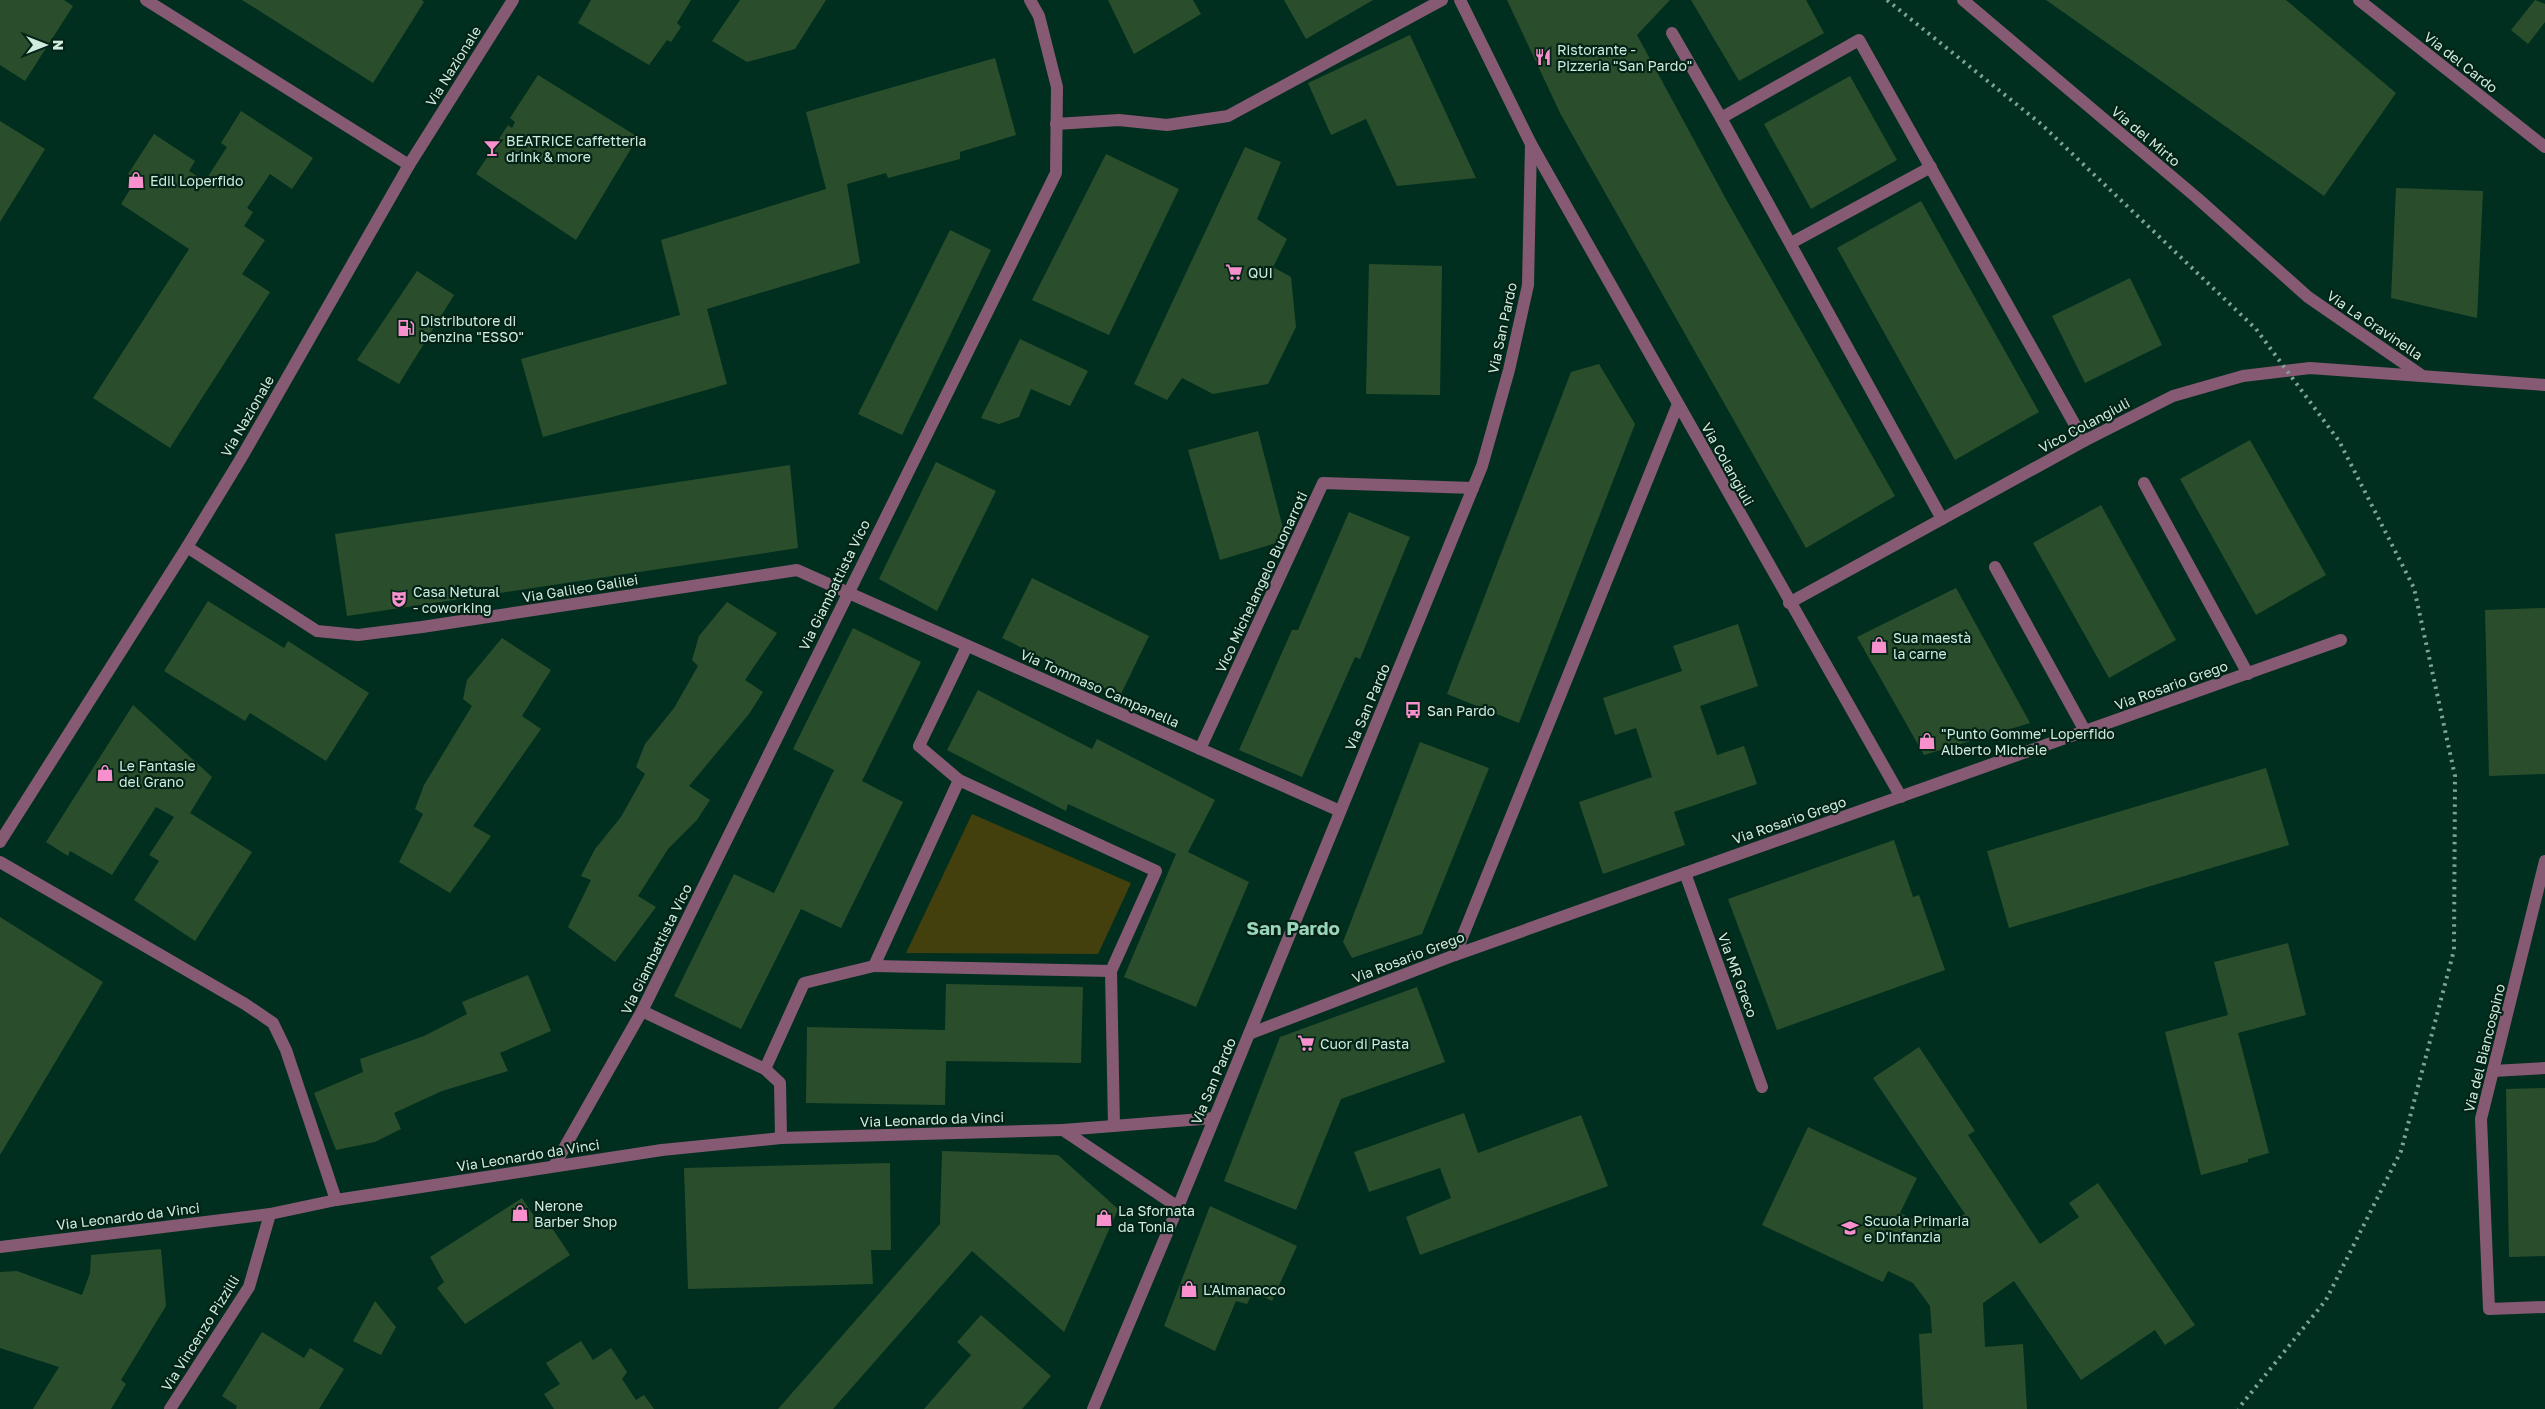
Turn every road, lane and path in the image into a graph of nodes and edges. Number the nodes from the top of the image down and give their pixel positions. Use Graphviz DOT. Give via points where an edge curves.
graph roads {
  1 [pos="146,0"];
  2 [pos="513,0"];
  3 [pos="1030,0"];
  4 [pos="1442,0"];
  5 [pos="1460,0"];
  6 [pos="1963,0"];
  7 [pos="2359,0"];
  8 [pos="1672,33"];
  9 [pos="1721,118"];
  10 [pos="1056,124"];
  11 [pos="1530,144"];
  12 [pos="2545,147"];
  13 [pos="409,165"];
  14 [pos="1931,167"];
  15 [pos="1791,243"];
  16 [pos="2308,297"];
  17 [pos="2421,375"];
  18 [pos="2545,385"];
  19 [pos="1678,404"];
  20 [pos="2084,441"];
  21 [pos="2144,483"];
  22 [pos="1473,488"];
  23 [pos="1942,519"];
  24 [pos="187,547"];
  25 [pos="1995,567"];
  26 [pos="847,593"];
  27 [pos="1789,603"];
  28 [pos="2342,640"];
  29 [pos="967,646"];
  30 [pos="2248,674"];
  31 [pos="2085,731"];
  32 [pos="1200,749"];
  33 [pos="959,780"];
  34 [pos="1901,797"];
  35 [pos="1340,811"];
  36 [pos="0,842"];
  37 [pos="2545,861"];
  38 [pos="0,862"];
  39 [pos="1685,873"];
  40 [pos="1455,955"];
  41 [pos="874,966"];
  42 [pos="1111,971"];
  43 [pos="642,1011"];
  44 [pos="1249,1034"];
  45 [pos="2545,1068"];
  46 [pos="765,1070"];
  47 [pos="2493,1071"];
  48 [pos="1762,1087"];
  49 [pos="1214,1118"];
  50 [pos="1114,1126"];
  51 [pos="1063,1130"];
  52 [pos="781,1138"];
  53 [pos="554,1166"];
  54 [pos="336,1200"];
  55 [pos="1178,1208"];
  56 [pos="270,1214"];
  57 [pos="0,1247"];
  58 [pos="2545,1307"];
  59 [pos="170,1409"];
  60 [pos="1093,1409"];
  1 -- 13 [label="street"];
  2 -- 13 [label="street, Via Nazionale"];
  3 -- 10 [label="street, Via Giambattista Vico" via="1039,16 1057,87"];
  4 -- 10 [label="street" via="1228,116 1167,125 1119,120"];
  5 -- 11 [label="street, Via San Pardo"];
  6 -- 16 [label="street, Via del Mirto" via="2196,197"];
  7 -- 12 [label="street, Via del Cardo"];
  8 -- 9 [label="street"];
  9 -- 14 [label="street" via="1859,40"];
  9 -- 15 [label="street"];
  10 -- 26 [label="street, Via Giambattista Vico" via="1056,173"];
  11 -- 19 [label="street, Via Colangiuli"];
  11 -- 22 [label="street, Via San Pardo" via="1528,285 1509,370"];
  13 -- 24 [label="street, Via Nazionale"];
  14 -- 15 [label="street"];
  14 -- 20 [label="street"];
  15 -- 23 [label="street"];
  16 -- 17 [label="street, Via La Gravinella"];
  17 -- 18 [label="street, Via La Gravinella"];
  17 -- 20 [label="street, Vico Colangiuli" via="2310,368 2243,376 2173,396"];
  19 -- 27 [label="street, Via Colangiuli"];
  19 -- 40 [label="street"];
  20 -- 23 [label="street, Vico Colangiuli"];
  21 -- 30 [label="street"];
  22 -- 32 [label="street, Vico Michelangelo Buonarroti" via="1323,483"];
  22 -- 35 [label="street, Via San Pardo"];
  23 -- 27 [label="street, Vico Colangiuli"];
  24 -- 26 [label="street, Via Galileo Galilei" via="317,631 358,635 797,570"];
  24 -- 36 [label="street, Via Nazionale"];
  25 -- 31 [label="street"];
  26 -- 29 [label="street, Via Tommaso Campanella"];
  26 -- 43 [label="street, Via Giambattista Vico"];
  27 -- 34 [label="street, Via Colangiuli"];
  28 -- 30 [label="street, Via Rosario Grego"];
  29 -- 32 [label="street, Via Tommaso Campanella"];
  29 -- 33 [label="street" via="919,746"];
  30 -- 31 [label="street, Via Rosario Grego"];
  31 -- 34 [label="street, Via Rosario Grego"];
  32 -- 35 [label="street, Via Tommaso Campanella"];
  33 -- 41 [label="street"];
  33 -- 42 [label="street" via="1156,872"];
  34 -- 39 [label="street, Via Rosario Grego"];
  35 -- 44 [label="street, Via San Pardo"];
  37 -- 47 [label="street, Via del Biancospino"];
  38 -- 54 [label="street" via="245,1004 272,1023 286,1050"];
  39 -- 40 [label="street, Via Rosario Grego"];
  39 -- 48 [label="street, Via MR Greco"];
  40 -- 44 [label="street, Via Rosario Grego"];
  41 -- 42 [label="street"];
  41 -- 46 [label="street" via="804,983"];
  42 -- 50 [label="street"];
  43 -- 46 [label="street"];
  43 -- 53 [label="street, Via Giambattista Vico"];
  44 -- 49 [label="street, Via San Pardo"];
  45 -- 47 [label="street"];
  46 -- 52 [label="street" via="780,1083"];
  47 -- 58 [label="street, Via del Biancospino" via="2481,1119 2489,1309"];
  49 -- 50 [label="street, Via Leonardo da Vinci"];
  49 -- 55 [label="street, Via San Pardo"];
  50 -- 51 [label="street, Via Leonardo da Vinci"];
  51 -- 52 [label="street, Via Leonardo da Vinci"];
  51 -- 55 [label="street"];
  52 -- 53 [label="street, Via Leonardo da Vinci" via="662,1150"];
  53 -- 54 [label="street, Via Leonardo da Vinci"];
  54 -- 56 [label="street, Via Leonardo da Vinci"];
  55 -- 60 [label="street, Via San Pardo"];
  56 -- 57 [label="street, Via Leonardo da Vinci"];
  56 -- 59 [label="street, Via Vincenzo Pizzilli" via="249,1287"];
}
